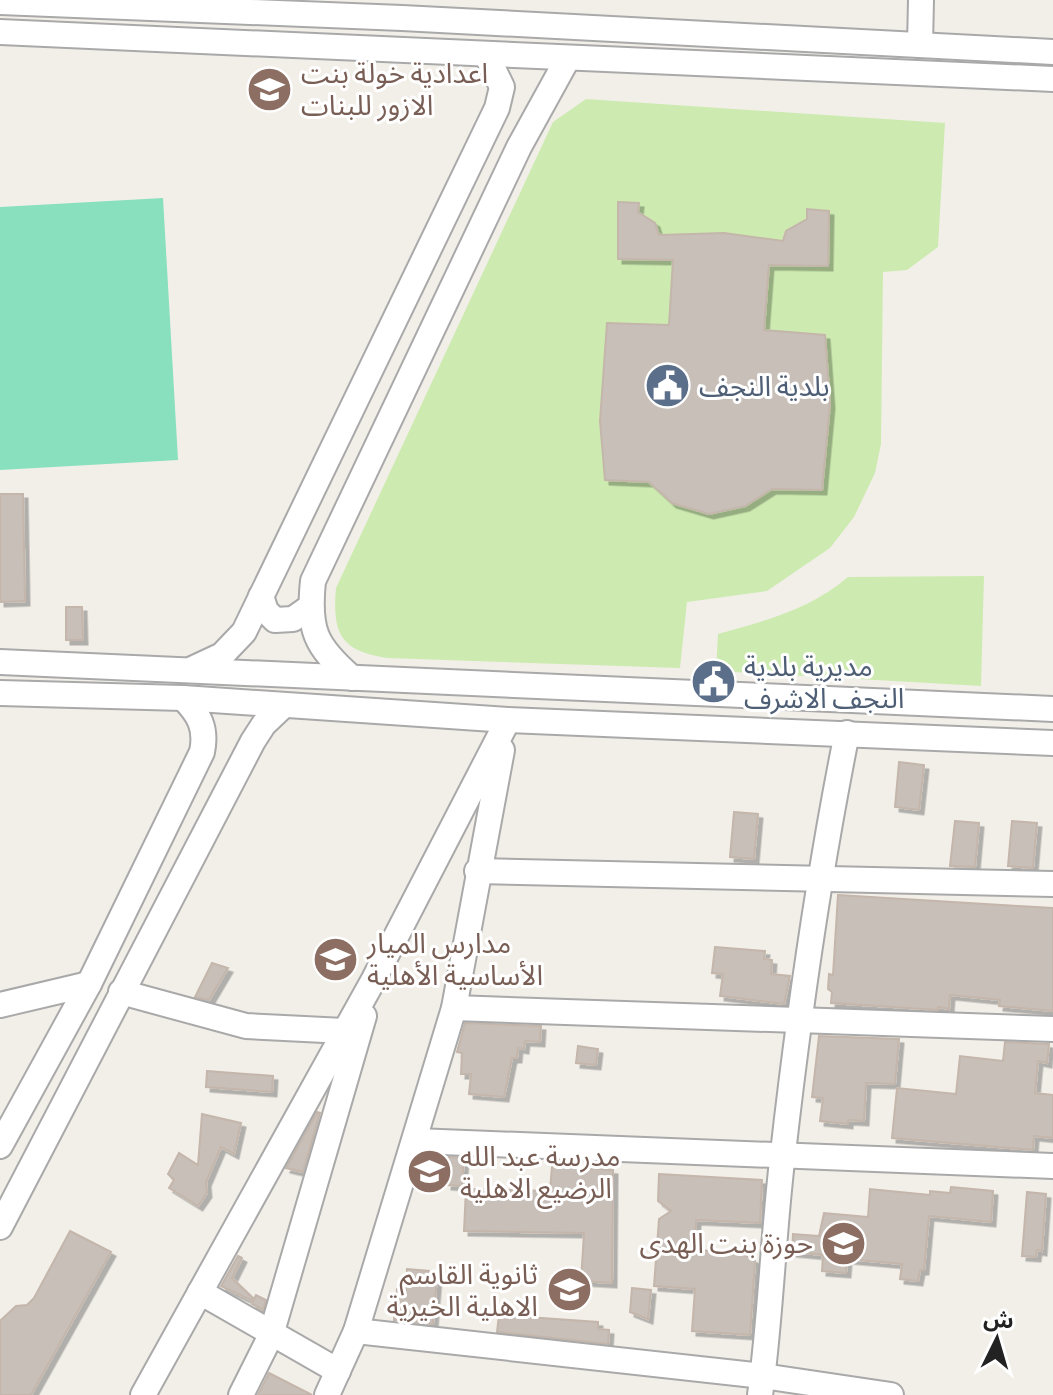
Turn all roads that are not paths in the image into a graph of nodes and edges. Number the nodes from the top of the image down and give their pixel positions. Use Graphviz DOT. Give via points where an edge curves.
graph roads {
  1 [pos="921,0"];
  2 [pos="0,2"];
  3 [pos="142,7"];
  4 [pos="403,9"];
  5 [pos="0,32"];
  6 [pos="140,39"];
  7 [pos="920,45"];
  8 [pos="1053,52"];
  9 [pos="486,54"];
  10 [pos="568,58"];
  11 [pos="1053,79"];
  12 [pos="485,132"];
  13 [pos="519,147"];
  14 [pos="261,596"];
  15 [pos="310,607"];
  16 [pos="7,662"];
  17 [pos="190,670"];
  18 [pos="352,678"];
  19 [pos="2,693"];
  20 [pos="183,698"];
  21 [pos="951,705"];
  22 [pos="283,706"];
  23 [pos="1004,707"];
  24 [pos="1053,709"];
  25 [pos="508,720"];
  26 [pos="847,733"];
  27 [pos="945,738"];
  28 [pos="998,740"];
  29 [pos="1053,743"];
  30 [pos="477,871"];
  31 [pos="818,877"];
  32 [pos="1053,884"];
  33 [pos="374,979"];
  34 [pos="89,984"];
  35 [pos="121,992"];
  36 [pos="0,1005"];
  37 [pos="454,1008"];
  38 [pos="800,1019"];
  39 [pos="1053,1029"];
  40 [pos="344,1031"];
  41 [pos="4,1140"];
  42 [pos="416,1141"];
  43 [pos="38,1154"];
  44 [pos="782,1156"];
  45 [pos="1053,1166"];
  46 [pos="1,1220"];
  47 [pos="200,1292"];
  48 [pos="356,1331"];
  49 [pos="271,1335"];
  50 [pos="338,1371"];
  51 [pos="762,1386"];
  52 [pos="143,1395"];
  53 [pos="241,1395"];
  54 [pos="327,1395"];
  55 [pos="891,1395"];
  1 -- 7 [label="street"];
  2 -- 3 [label="street"];
  3 -- 4 [label="street"];
  3 -- 6 [label="street" via="131,22"];
  4 -- 7 [label="street"];
  5 -- 6 [label="street"];
  6 -- 9 [label="street"];
  7 -- 8 [label="street"];
  9 -- 10 [label="street"];
  9 -- 12 [label="street" via="502,87"];
  10 -- 11 [label="street"];
  10 -- 13 [label="street"];
  12 -- 13 [label="street" via="515,136"];
  12 -- 14 [label="street"];
  13 -- 15 [label="street" via="313,581"];
  14 -- 15 [label="street" via="275,620 293,619"];
  14 -- 17 [label="street" via="234,645"];
  15 -- 18 [label="street" via="312,631"];
  16 -- 17 [label="street"];
  16 -- 19 [label="street"];
  17 -- 18 [label="street"];
  18 -- 21 [label="street"];
  19 -- 20 [label="street"];
  20 -- 22 [label="street"];
  20 -- 34 [label="street" via="203,725 202,752"];
  21 -- 23 [label="street"];
  21 -- 27 [label="street" via="957,723"];
  22 -- 25 [label="street"];
  22 -- 35 [label="street" via="253,741"];
  23 -- 24 [label="street"];
  23 -- 28 [label="street" via="992,722"];
  25 -- 26 [label="street"];
  25 -- 30 [label="street"];
  25 -- 33 [label="street"];
  26 -- 27 [label="street"];
  26 -- 31 [label="street"];
  27 -- 28 [label="street"];
  28 -- 29 [label="street"];
  30 -- 31 [label="street"];
  30 -- 37 [label="street"];
  31 -- 32 [label="street"];
  31 -- 38 [label="street"];
  33 -- 40 [label="street"];
  33 -- 49 [label="street"];
  34 -- 36 [label="street"];
  34 -- 41 [label="street"];
  35 -- 40 [label="street" via="246,1026"];
  35 -- 43 [label="street"];
  37 -- 38 [label="street"];
  37 -- 42 [label="street"];
  38 -- 39 [label="street"];
  38 -- 44 [label="street"];
  40 -- 47 [label="street"];
  41 -- 43 [label="street" via="17,1152"];
  42 -- 44 [label="street"];
  42 -- 48 [label="street"];
  43 -- 46 [label="street"];
  44 -- 45 [label="street"];
  44 -- 51 [label="street"];
  47 -- 49 [label="street"];
  47 -- 52 [label="street"];
  48 -- 50 [label="street"];
  48 -- 51 [label="street"];
  49 -- 50 [label="street"];
  49 -- 53 [label="street"];
  50 -- 54 [label="street"];
  51 -- 55 [label="street"];
}
